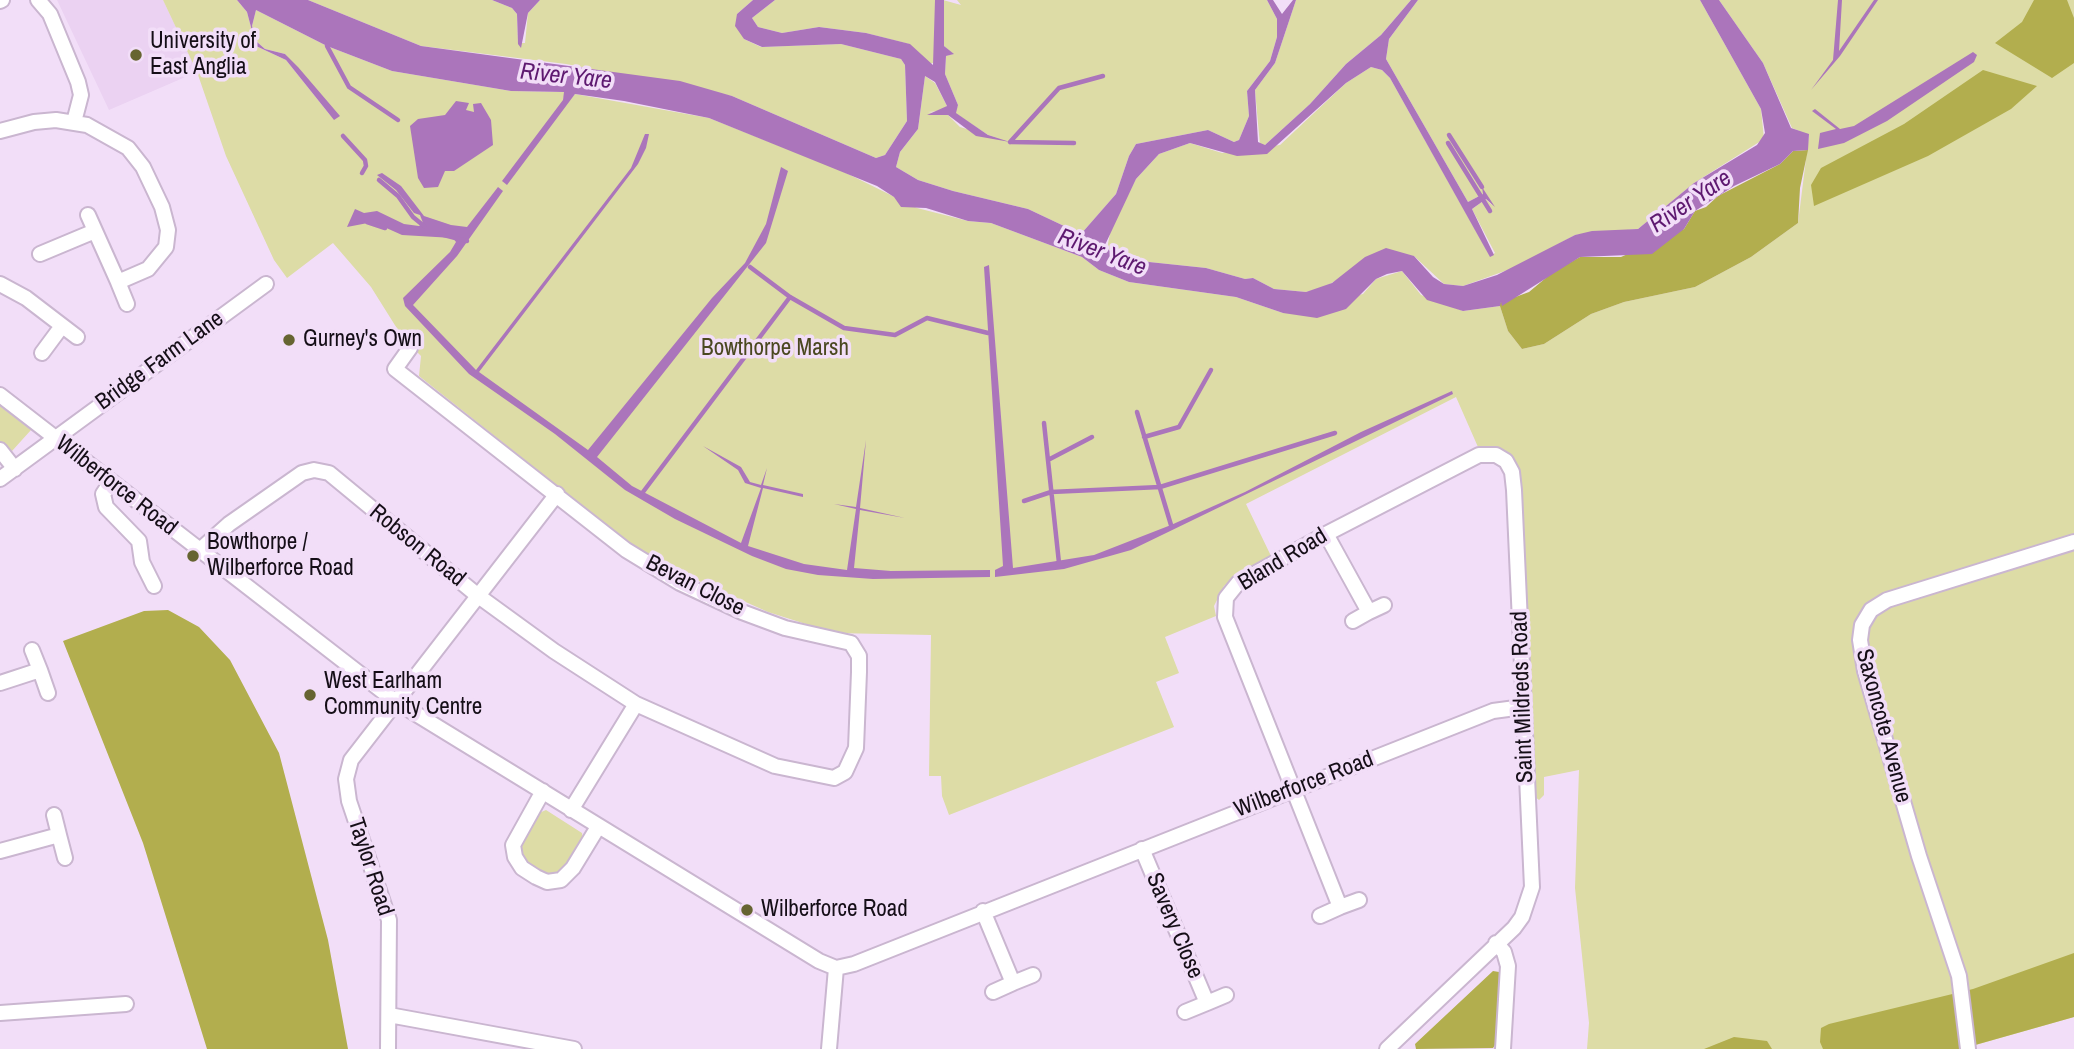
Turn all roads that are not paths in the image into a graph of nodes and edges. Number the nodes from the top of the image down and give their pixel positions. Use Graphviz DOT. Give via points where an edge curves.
graph roads {
  1 [pos="38,0"];
  2 [pos="74,122"];
  3 [pos="0,131"];
  4 [pos="88,215"];
  5 [pos="95,231"];
  6 [pos="40,254"];
  7 [pos="118,282"];
  8 [pos="0,284"];
  9 [pos="266,284"];
  10 [pos="127,304"];
  11 [pos="62,327"];
  12 [pos="76,337"];
  13 [pos="410,348"];
  14 [pos="42,353"];
  15 [pos="0,395"];
  16 [pos="54,438"];
  17 [pos="0,450"];
  18 [pos="1487,453"];
  19 [pos="15,469"];
  20 [pos="0,479"];
  21 [pos="111,482"];
  22 [pos="557,494"];
  23 [pos="1326,534"];
  24 [pos="2074,542"];
  25 [pos="200,550"];
  26 [pos="154,586"];
  27 [pos="477,595"];
  28 [pos="1384,605"];
  29 [pos="1369,612"];
  30 [pos="1353,621"];
  31 [pos="851,643"];
  32 [pos="32,650"];
  33 [pos="40,670"];
  34 [pos="0,683"];
  35 [pos="48,693"];
  36 [pos="395,701"];
  37 [pos="636,704"];
  38 [pos="1523,708"];
  39 [pos="1293,789"];
  40 [pos="543,791"];
  41 [pos="571,810"];
  42 [pos="54,814"];
  43 [pos="598,827"];
  44 [pos="59,835"];
  45 [pos="1142,849"];
  46 [pos="0,850"];
  47 [pos="65,859"];
  48 [pos="1359,900"];
  49 [pos="1340,907"];
  50 [pos="983,911"];
  51 [pos="1321,916"];
  52 [pos="1496,943"];
  53 [pos="836,968"];
  54 [pos="1033,975"];
  55 [pos="1013,983"];
  56 [pos="993,992"];
  57 [pos="1226,995"];
  58 [pos="1207,1003"];
  59 [pos="126,1004"];
  60 [pos="1185,1012"];
  61 [pos="0,1013"];
  62 [pos="390,1015"];
  63 [pos="1389,1048"];
  64 [pos="388,1049"];
  65 [pos="574,1049"];
  66 [pos="829,1049"];
  67 [pos="1503,1049"];
  68 [pos="1968,1049"];
  1 -- 2 [label="street" via="50,14 82,95"];
  2 -- 3 [label="street" via="34,122"];
  2 -- 7 [label="street" via="128,148 143,167 165,219 165,253 148,269"];
  4 -- 5 [label="street"];
  5 -- 6 [label="street"];
  5 -- 7 [label="street"];
  7 -- 10 [label="street"];
  8 -- 11 [label="street"];
  9 -- 16 [label="street, Bridge Farm Lane"];
  11 -- 12 [label="street"];
  11 -- 14 [label="street"];
  13 -- 22 [label="street, Bevan Close" via="395,369"];
  15 -- 16 [label="street, Wilberforce Road"];
  16 -- 19 [label="street, Bridge Farm Lane"];
  16 -- 21 [label="street, Wilberforce Road"];
  17 -- 19 [label="street"];
  18 -- 23 [label="street, Bland Road"];
  18 -- 38 [label="street, Saint Mildreds Road" via="1506,461 1512,472"];
  19 -- 20 [label="street, Bridge Farm Lane"];
  21 -- 25 [label="street, Wilberforce Road"];
  21 -- 26 [label="street" via="100,510 139,541 142,562"];
  22 -- 27 [label="street"];
  22 -- 31 [label="street, Bevan Close" via="626,550 680,583 785,628"];
  23 -- 29 [label="street"];
  23 -- 39 [label="street, Bland Road" via="1238,583 1226,598 1225,617"];
  24 -- 68 [label="street, Saxoncote Avenue" via="1887,600 1871,610 1862,625 1865,671 1959,976"];
  25 -- 27 [label="street, Robson Road" via="302,473 329,472"];
  25 -- 36 [label="street, Wilberforce Road"];
  27 -- 36 [label="street"];
  27 -- 37 [label="street, Robson Road"];
  28 -- 29 [label="street"];
  29 -- 30 [label="street"];
  31 -- 37 [label="street, Robson Road" via="859,656 856,748 845,772 834,778 775,766"];
  32 -- 33 [label="street"];
  33 -- 34 [label="street"];
  33 -- 35 [label="street"];
  36 -- 40 [label="street, Wilberforce Road"];
  36 -- 62 [label="street, Taylor Road" via="351,760 346,779 388,920"];
  37 -- 41 [label="street"];
  38 -- 39 [label="street, Wilberforce Road" via="1493,711"];
  38 -- 52 [label="street, Saint Mildreds Road" via="1532,887 1522,917"];
  39 -- 45 [label="street, Wilberforce Road"];
  39 -- 49 [label="street, Bland Road"];
  40 -- 41 [label="street, Wilberforce Road"];
  40 -- 43 [label="street" via="513,845 522,868 547,882 561,880"];
  41 -- 43 [label="street, Wilberforce Road"];
  42 -- 44 [label="street"];
  43 -- 53 [label="street, Wilberforce Road"];
  44 -- 46 [label="street"];
  44 -- 47 [label="street"];
  45 -- 50 [label="street, Wilberforce Road"];
  45 -- 58 [label="street, Savery Close"];
  48 -- 49 [label="street"];
  49 -- 51 [label="street"];
  50 -- 53 [label="street, Wilberforce Road"];
  50 -- 55 [label="street"];
  52 -- 63 [label="street, Saint Mildreds Road"];
  52 -- 67 [label="street" via="1508,966"];
  53 -- 66 [label="street"];
  54 -- 55 [label="street"];
  55 -- 56 [label="street"];
  57 -- 58 [label="street, Savery Close"];
  58 -- 60 [label="street, Savery Close"];
  59 -- 61 [label="street"];
  62 -- 64 [label="street, Taylor Road"];
  62 -- 65 [label="street"];
}
